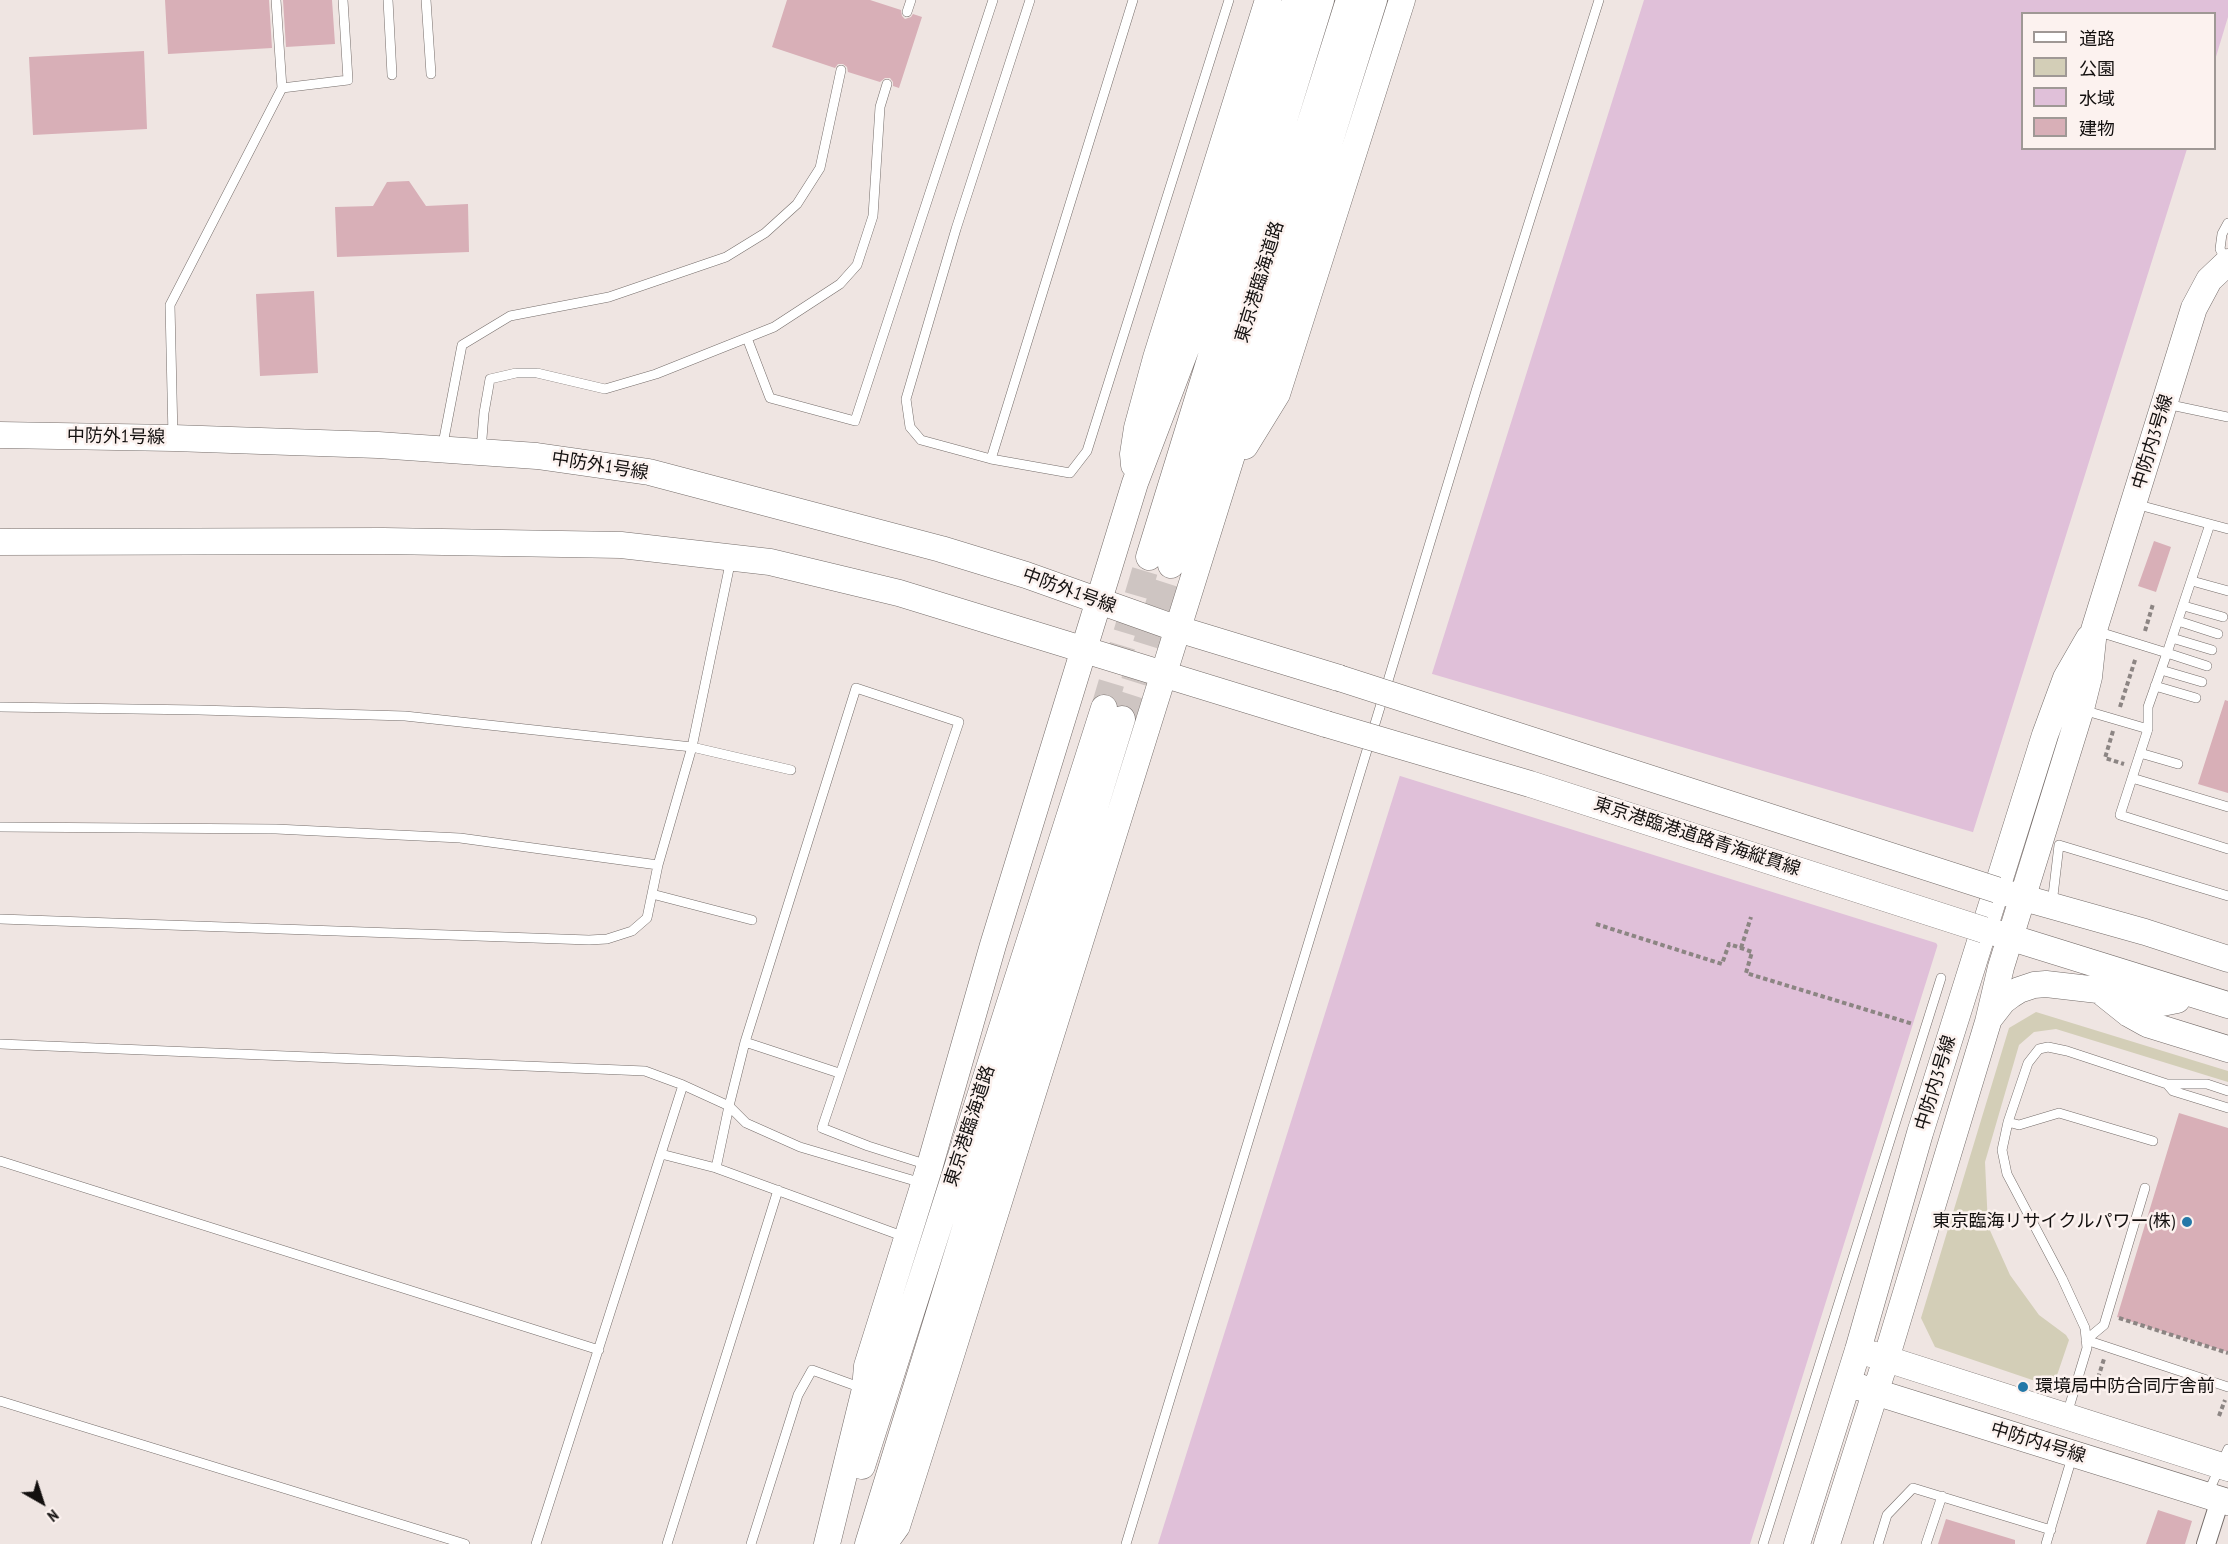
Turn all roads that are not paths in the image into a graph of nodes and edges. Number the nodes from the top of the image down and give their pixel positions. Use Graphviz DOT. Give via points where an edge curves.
graph roads {
  1 [pos="276,0"];
  2 [pos="343,0"];
  3 [pos="388,0"];
  4 [pos="426,0"];
  5 [pos="911,0"];
  6 [pos="993,0"];
  7 [pos="1030,0"];
  8 [pos="1133,0"];
  9 [pos="1229,0"];
  10 [pos="1268,0"];
  11 [pos="1295,0"];
  12 [pos="1321,0"];
  13 [pos="1349,0"];
  14 [pos="1374,0"];
  15 [pos="1401,0"];
  16 [pos="1599,0"];
  17 [pos="908,12"];
  18 [pos="841,70"];
  19 [pos="431,74"];
  20 [pos="392,75"];
  21 [pos="887,84"];
  22 [pos="282,88"];
  23 [pos="2228,223"];
  24 [pos="2228,263"];
  25 [pos="747,338"];
  26 [pos="2165,404"];
  27 [pos="2228,417"];
  28 [pos="0,435"];
  29 [pos="173,438"];
  30 [pos="442,449"];
  31 [pos="481,451"];
  32 [pos="991,459"];
  33 [pos="1224,482"];
  34 [pos="1136,483"];
  35 [pos="2134,504"];
  36 [pos="2210,524"];
  37 [pos="2228,529"];
  38 [pos="0,542"];
  39 [pos="732,557"];
  40 [pos="2192,581"];
  41 [pos="2228,591"];
  42 [pos="1099,602"];
  43 [pos="2184,606"];
  44 [pos="2223,617"];
  45 [pos="2178,621"];
  46 [pos="1178,628"];
  47 [pos="2094,630"];
  48 [pos="2218,634"];
  49 [pos="2172,638"];
  50 [pos="1085,649"];
  51 [pos="2212,650"];
  52 [pos="2167,654"];
  53 [pos="2207,666"];
  54 [pos="2161,670"];
  55 [pos="1164,674"];
  56 [pos="2202,682"];
  57 [pos="2155,686"];
  58 [pos="2196,698"];
  59 [pos="0,707"];
  60 [pos="2081,709"];
  61 [pos="2148,729"];
  62 [pos="693,747"];
  63 [pos="2140,753"];
  64 [pos="2178,764"];
  65 [pos="791,771"];
  66 [pos="2132,778"];
  67 [pos="2228,807"];
  68 [pos="0,827"];
  69 [pos="2228,849"];
  70 [pos="658,865"];
  71 [pos="1997,890"];
  72 [pos="652,894"];
  73 [pos="2228,896"];
  74 [pos="2022,898"];
  75 [pos="2052,906"];
  76 [pos="0,919"];
  77 [pos="752,920"];
  78 [pos="1984,930"];
  79 [pos="2010,938"];
  80 [pos="2228,959"];
  81 [pos="1941,978"];
  82 [pos="2098,990"];
  83 [pos="2196,997"];
  84 [pos="2228,1005"];
  85 [pos="1988,1022"];
  86 [pos="745,1042"];
  87 [pos="0,1044"];
  88 [pos="2228,1049"];
  89 [pos="839,1074"];
  90 [pos="2167,1084"];
  91 [pos="683,1085"];
  92 [pos="2228,1090"];
  93 [pos="729,1106"];
  94 [pos="2228,1108"];
  95 [pos="2008,1122"];
  96 [pos="2153,1141"];
  97 [pos="662,1154"];
  98 [pos="0,1161"];
  99 [pos="716,1168"];
  100 [pos="927,1175"];
  101 [pos="2145,1188"];
  102 [pos="778,1190"];
  103 [pos="908,1238"];
  104 [pos="2086,1340"];
  105 [pos="598,1350"];
  106 [pos="1858,1350"];
  107 [pos="1886,1359"];
  108 [pos="1848,1383"];
  109 [pos="2228,1387"];
  110 [pos="865,1389"];
  111 [pos="1876,1392"];
  112 [pos="0,1401"];
  113 [pos="2066,1417"];
  114 [pos="2073,1454"];
  115 [pos="2226,1461"];
  116 [pos="1941,1496"];
  117 [pos="2218,1499"];
  118 [pos="2051,1530"];
  119 [pos="465,1544"];
  120 [pos="536,1544"];
  121 [pos="667,1544"];
  122 [pos="751,1544"];
  123 [pos="827,1544"];
  124 [pos="837,1544"];
  125 [pos="868,1544"];
  126 [pos="884,1544"];
  127 [pos="1126,1544"];
  128 [pos="1763,1544"];
  129 [pos="1797,1544"];
  130 [pos="1827,1544"];
  131 [pos="1878,1544"];
  132 [pos="1926,1544"];
  133 [pos="2046,1544"];
  134 [pos="2206,1544"];
  1 -- 22 [label="lane"];
  2 -- 22 [label="lane" via="348,80"];
  3 -- 20 [label="lane"];
  4 -- 19 [label="lane"];
  5 -- 17 [label="lane"];
  6 -- 25 [label="lane" via="855,421 770,398"];
  7 -- 32 [label="lane" via="906,399 910,427 921,440"];
  8 -- 32 [label="lane"];
  9 -- 32 [label="lane" via="1087,451 1070,473"];
  10 -- 34 [label="street" via="1137,428 1133,454"];
  11 -- 34 [label="street" via="1186,350"];
  12 -- 13 [label="street, 東京港臨海道路" via="1160,561"];
  14 -- 33 [label="street"];
  15 -- 33 [label="street" via="1277,394"];
  16 -- 127 [label="lane"];
  18 -- 30 [label="lane" via="820,168 797,204 765,232 726,257 609,297 510,316 462,345"];
  21 -- 25 [label="lane" via="880,107 873,216 857,265 840,284 774,327"];
  22 -- 29 [label="lane" via="170,305"];
  23 -- 24 [label="lane" via="2220,249"];
  24 -- 26 [label="street, 中防内3号線" via="2209,280 2194,308"];
  25 -- 31 [label="lane" via="656,374 605,389 537,373 490,379"];
  26 -- 27 [label="lane"];
  26 -- 35 [label="street, 中防内3号線"];
  28 -- 29 [label="street, 中防外1号線"];
  29 -- 30 [label="street, 中防外1号線"];
  30 -- 31 [label="street, 中防外1号線"];
  31 -- 42 [label="street, 中防外1号線" via="649,472 941,549"];
  33 -- 46 [label="street"];
  34 -- 42 [label="street"];
  35 -- 36 [label="lane"];
  35 -- 47 [label="street, 中防内3号線"];
  36 -- 37 [label="lane"];
  36 -- 40 [label="lane"];
  38 -- 39 [label="street" via="621,544"];
  39 -- 50 [label="street" via="770,562 899,593"];
  39 -- 62 [label="lane"];
  40 -- 41 [label="lane"];
  40 -- 43 [label="lane"];
  42 -- 46 [label="street, 中防外1号線"];
  42 -- 50 [label="street"];
  43 -- 44 [label="lane"];
  43 -- 45 [label="lane"];
  45 -- 48 [label="lane"];
  45 -- 49 [label="lane"];
  46 -- 55 [label="street"];
  46 -- 71 [label="street, bridge"];
  47 -- 52 [label="lane"];
  47 -- 60 [label="street, 中防内3号線"];
  47 -- 71 [label="street, 中防内3号線" via="2066,678"];
  49 -- 51 [label="lane"];
  49 -- 52 [label="lane"];
  50 -- 55 [label="street"];
  50 -- 100 [label="street"];
  52 -- 53 [label="lane"];
  52 -- 54 [label="lane"];
  54 -- 56 [label="lane"];
  54 -- 57 [label="lane"];
  55 -- 78 [label="street, 東京港臨港道路青海縦貫線, bridge" via="1530,784"];
  55 -- 126 [label="street" via="897,1526"];
  57 -- 58 [label="lane"];
  57 -- 61 [label="lane" via="2148,707"];
  59 -- 62 [label="lane" via="405,716"];
  60 -- 61 [label="lane"];
  60 -- 74 [label="street, 中防内3号線"];
  61 -- 63 [label="lane"];
  62 -- 65 [label="lane"];
  62 -- 70 [label="lane"];
  63 -- 64 [label="lane"];
  63 -- 66 [label="lane"];
  66 -- 67 [label="lane"];
  66 -- 69 [label="lane" via="2120,816"];
  68 -- 70 [label="lane" via="276,829 460,838"];
  70 -- 72 [label="lane"];
  71 -- 74 [label="street"];
  71 -- 78 [label="street, 中防内3号線"];
  72 -- 76 [label="lane" via="647,918 632,931 589,940"];
  72 -- 77 [label="lane"];
  73 -- 75 [label="lane" via="2059,845"];
  74 -- 75 [label="street"];
  74 -- 79 [label="street, 中防内3号線"];
  75 -- 80 [label="street"];
  78 -- 79 [label="street, 東京港臨港道路青海縦貫線"];
  78 -- 106 [label="street, 中防内3号線"];
  79 -- 83 [label="street, 東京港臨港道路青海縦貫線"];
  79 -- 85 [label="street, 中防内3号線"];
  81 -- 128 [label="lane"];
  82 -- 83 [label="street" via="2162,1003"];
  82 -- 85 [label="street" via="2046,984 2027,986 2003,1001"];
  82 -- 88 [label="street" via="2147,1024"];
  83 -- 84 [label="street, 東京港臨港道路青海縦貫線"];
  85 -- 107 [label="street, 中防内3号線"];
  86 -- 89 [label="lane"];
  86 -- 89 [label="lane" via="856,688 949,718 959,722"];
  86 -- 93 [label="lane"];
  87 -- 91 [label="lane" via="645,1071"];
  89 -- 100 [label="lane" via="822,1128"];
  90 -- 92 [label="lane" via="2207,1084"];
  90 -- 94 [label="lane" via="2173,1091"];
  90 -- 95 [label="lane" via="2067,1051 2039,1049 2028,1063"];
  91 -- 93 [label="lane"];
  91 -- 97 [label="lane"];
  93 -- 99 [label="lane"];
  93 -- 100 [label="lane" via="746,1123 800,1147"];
  95 -- 96 [label="lane" via="2019,1125 2059,1113"];
  95 -- 104 [label="lane" via="2002,1150 2007,1174 2062,1278 2085,1328"];
  97 -- 99 [label="lane"];
  97 -- 105 [label="lane"];
  98 -- 105 [label="lane"];
  99 -- 102 [label="lane"];
  100 -- 103 [label="street"];
  101 -- 104 [label="lane" via="2104,1325"];
  102 -- 103 [label="lane"];
  102 -- 121 [label="lane"];
  103 -- 110 [label="street" via="867,1365"];
  104 -- 109 [label="lane"];
  104 -- 113 [label="lane" via="2084,1361"];
  105 -- 120 [label="lane"];
  106 -- 107 [label="street, 中防内4号線"];
  106 -- 108 [label="street, 中防内3号線"];
  107 -- 111 [label="street, 中防内3号線"];
  107 -- 113 [label="street, 中防内4号線"];
  108 -- 111 [label="street, 中防内4号線"];
  108 -- 129 [label="street, 中防内3号線"];
  110 -- 122 [label="lane" via="812,1370 798,1395"];
  110 -- 123 [label="street"];
  111 -- 114 [label="street, 中防内4号線"];
  111 -- 130 [label="street, 中防内3号線"];
  112 -- 119 [label="lane"];
  113 -- 115 [label="street, 中防内4号線"];
  114 -- 117 [label="street, 中防内4号線"];
  114 -- 118 [label="lane"];
  115 -- 117 [label="lane"];
  116 -- 118 [label="lane"];
  116 -- 131 [label="lane" via="1913,1488 1887,1515"];
  116 -- 132 [label="lane"];
  117 -- 134 [label="street"];
  118 -- 133 [label="lane"];
  124 -- 125 [label="street, 東京港臨海道路" via="1113,713"];
}
